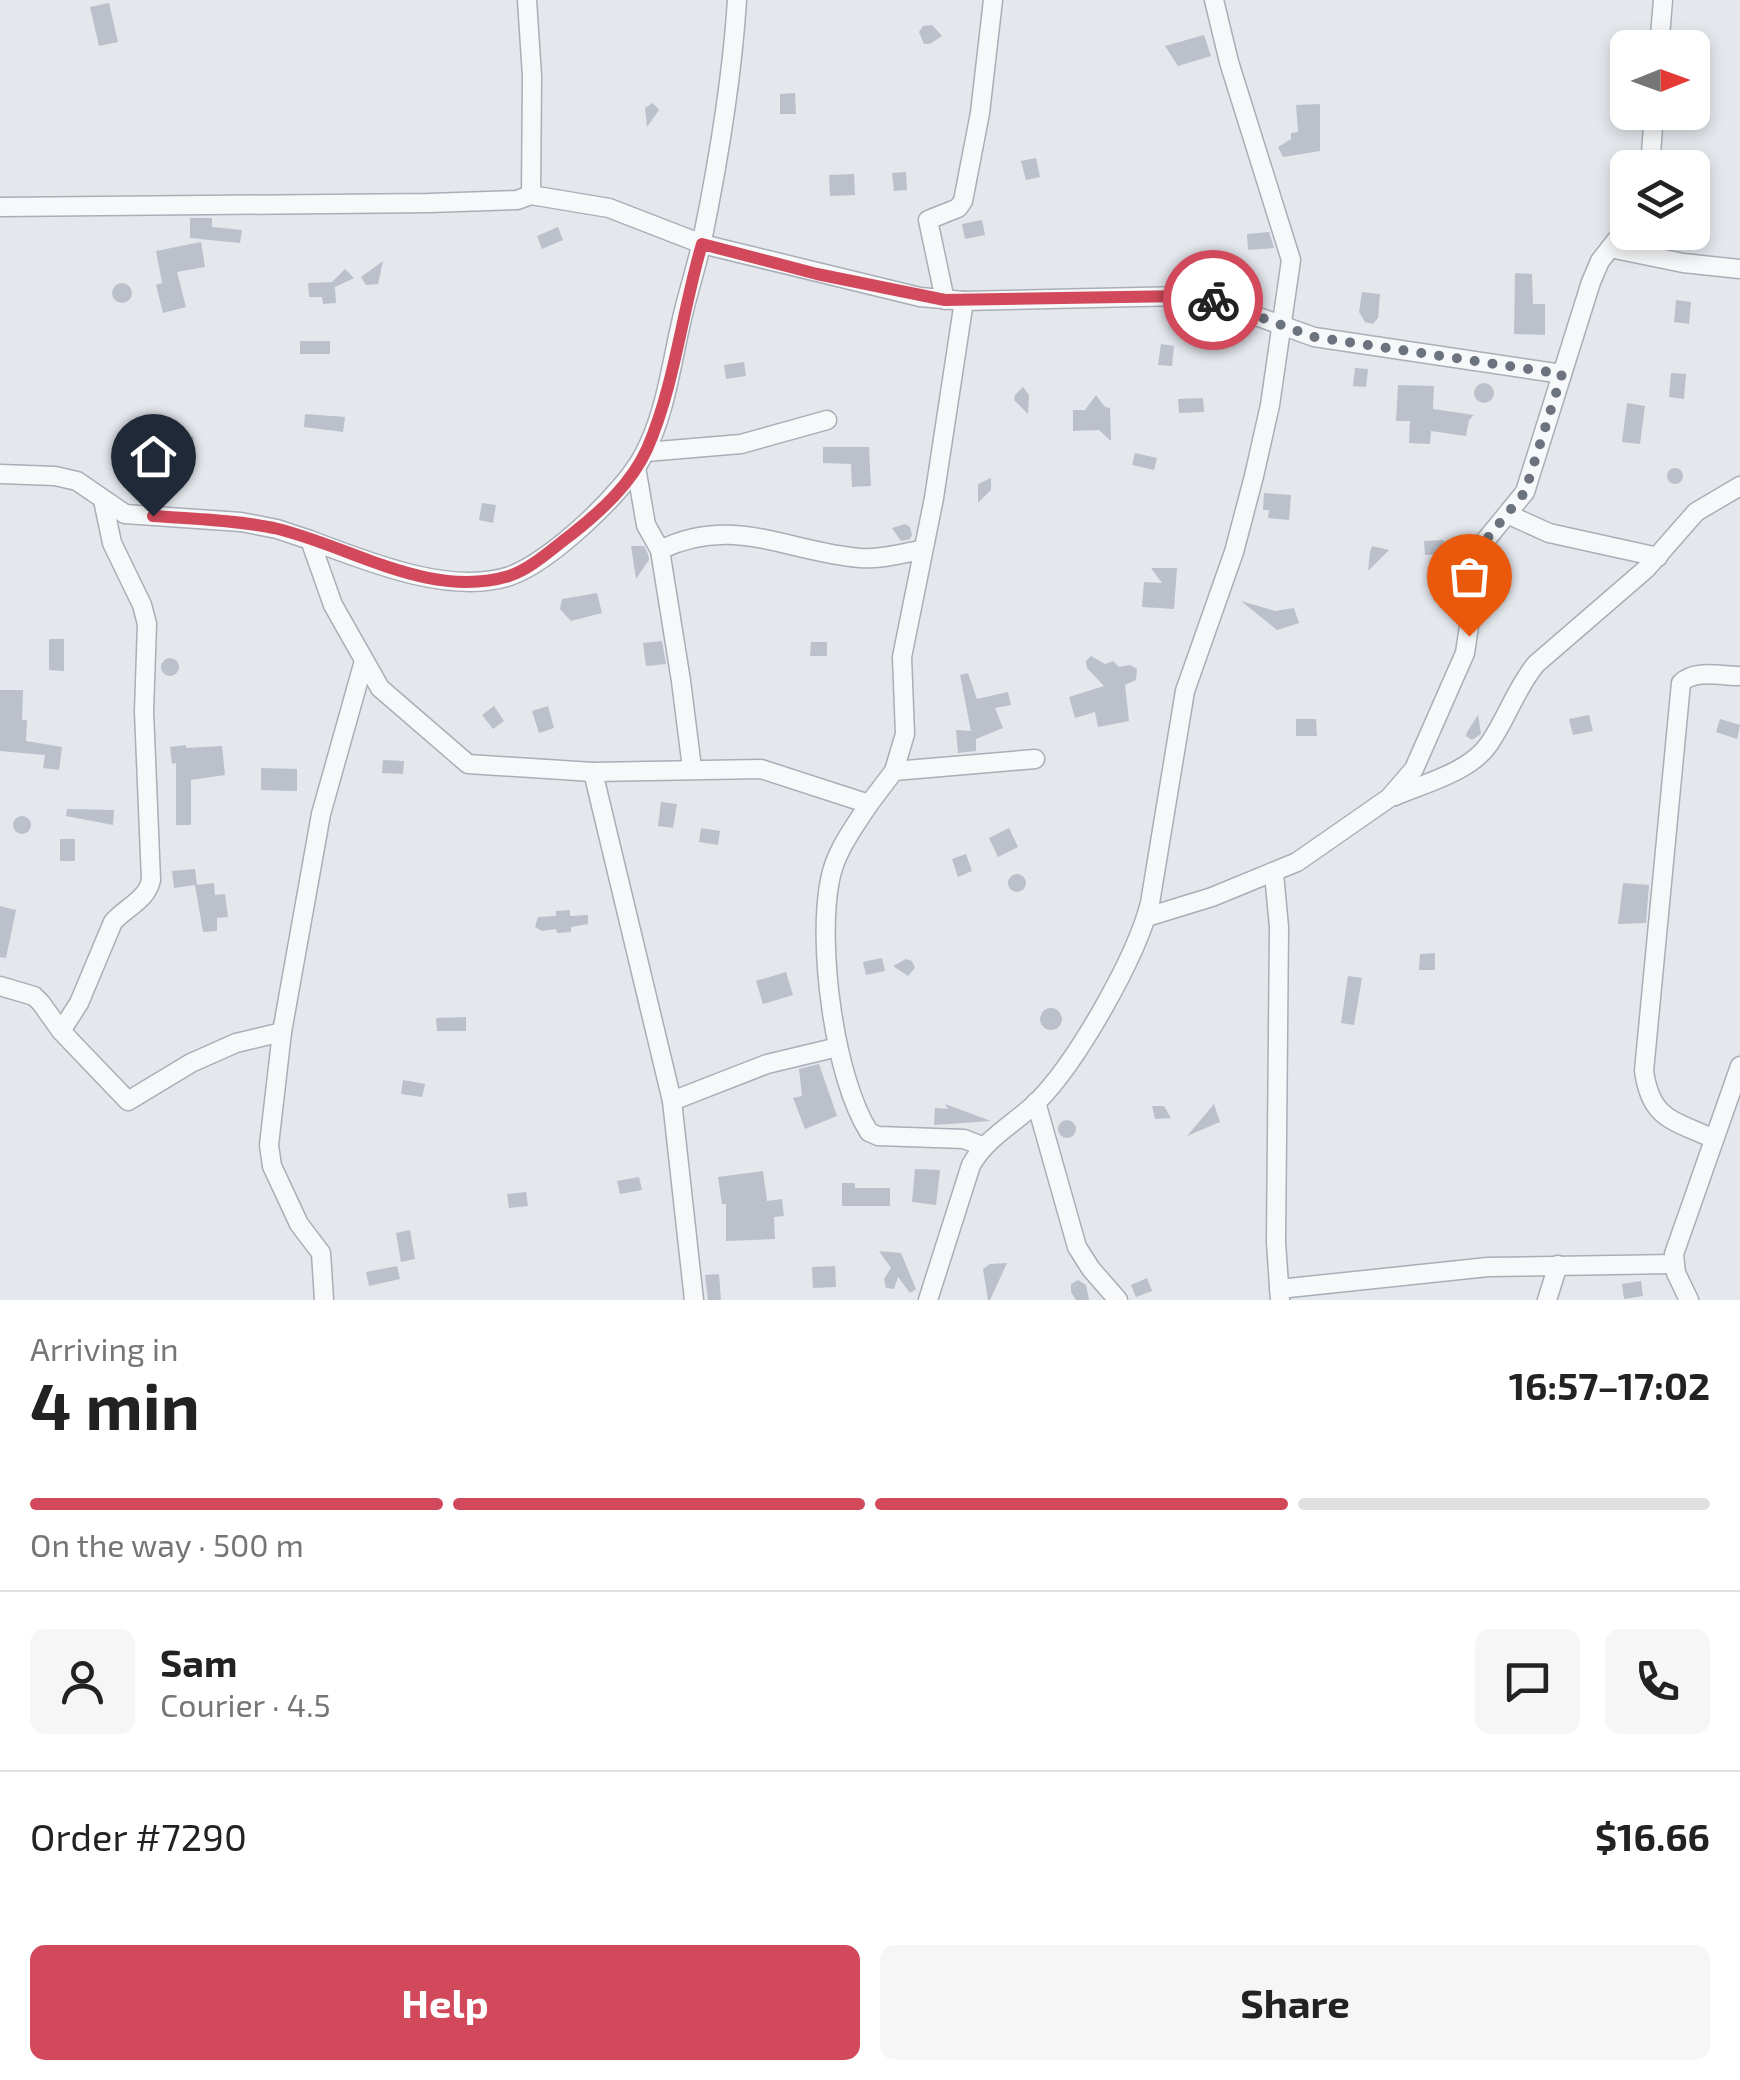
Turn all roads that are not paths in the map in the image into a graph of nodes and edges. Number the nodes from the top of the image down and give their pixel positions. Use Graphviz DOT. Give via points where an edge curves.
graph roads {
  1 [pos="527,0"];
  2 [pos="737,0"];
  3 [pos="993,0"];
  4 [pos="1214,0"];
  5 [pos="1663,0"];
  6 [pos="1660,30"];
  7 [pos="531,195"];
  8 [pos="0,207"];
  9 [pos="702,244"];
  10 [pos="1610,248"];
  11 [pos="1619,250"];
  12 [pos="1740,269"];
  13 [pos="954,300"];
  14 [pos="1280,326"];
  15 [pos="1562,374"];
  16 [pos="827,420"];
  17 [pos="641,460"];
  18 [pos="0,474"];
  19 [pos="1740,486"];
  20 [pos="103,500"];
  21 [pos="1507,514"];
  22 [pos="310,540"];
  23 [pos="660,550"];
  24 [pos="922,550"];
  25 [pos="1658,558"];
  26 [pos="364,661"];
  27 [pos="1740,676"];
  28 [pos="1035,759"];
  29 [pos="692,768"];
  30 [pos="894,771"];
  31 [pos="592,772"];
  32 [pos="1390,798"];
  33 [pos="869,804"];
  34 [pos="1274,874"];
  35 [pos="1147,917"];
  36 [pos="0,986"];
  37 [pos="62,1031"];
  38 [pos="282,1032"];
  39 [pos="838,1047"];
  40 [pos="1740,1066"];
  41 [pos="672,1101"];
  42 [pos="1036,1102"];
  43 [pos="1714,1139"];
  44 [pos="982,1146"];
  45 [pos="1673,1264"];
  46 [pos="1558,1265"];
  47 [pos="1280,1295"];
  48 [pos="324,1300"];
  49 [pos="694,1300"];
  50 [pos="928,1300"];
  51 [pos="1118,1300"];
  52 [pos="1547,1300"];
  53 [pos="1689,1300"];
  1 -- 7 [label="street"];
  2 -- 9 [label="street"];
  3 -- 13 [label="street" via="964,200 928,220"];
  4 -- 14 [label="street" via="1288,242"];
  5 -- 6 [label="street"];
  7 -- 8 [label="street" via="430,203"];
  7 -- 9 [label="street" via="609,208"];
  9 -- 13 [label="street"];
  9 -- 17 [label="street" via="660,413"];
  10 -- 15 [label="street" via="1591,282"];
  11 -- 12 [label="street"];
  13 -- 14 [label="street" via="1183,296"];
  13 -- 24 [label="street" via="934,498"];
  14 -- 15 [label="street"];
  14 -- 35 [label="street" via="1270,405 1239,533 1185,691"];
  15 -- 21 [label="street" via="1525,492"];
  16 -- 17 [label="street" via="741,444"];
  17 -- 22 [label="street" via="589,520 511,575 442,580"];
  17 -- 23 [label="street" via="646,525"];
  18 -- 20 [label="street" via="78,481"];
  19 -- 25 [label="street" via="1696,512"];
  20 -- 22 [label="street" via="125,514 241,522"];
  20 -- 37 [label="street" via="112,543 146,624 151,880 144,896 113,922"];
  21 -- 25 [label="street" via="1549,533"];
  21 -- 32 [label="street" via="1481,546 1465,653 1422,756"];
  22 -- 26 [label="street" via="333,605"];
  23 -- 24 [label="street" via="698,536 738,534 860,558"];
  23 -- 29 [label="street"];
  24 -- 30 [label="street" via="902,657 905,734"];
  25 -- 32 [label="street" via="1536,664 1476,759"];
  26 -- 31 [label="street" via="388,696 468,764"];
  26 -- 38 [label="street" via="322,814"];
  27 -- 43 [label="street" via="1693,675 1680,683 1644,1071 1651,1102 1664,1116"];
  28 -- 30 [label="street"];
  29 -- 31 [label="street"];
  29 -- 33 [label="street" via="761,769"];
  30 -- 33 [label="street"];
  31 -- 41 [label="street"];
  32 -- 34 [label="street"];
  33 -- 39 [label="street" via="830,877 830,991"];
  34 -- 35 [label="street"];
  34 -- 47 [label="street"];
  35 -- 42 [label="street" via="1083,1042"];
  36 -- 37 [label="street" via="34,996"];
  37 -- 38 [label="street" via="128,1101 236,1042"];
  38 -- 48 [label="street" via="272,1166 299,1224 322,1252"];
  39 -- 41 [label="street" via="767,1064"];
  39 -- 44 [label="street" via="869,1132"];
  40 -- 43 [label="street"];
  41 -- 49 [label="street"];
  42 -- 44 [label="street"];
  42 -- 51 [label="street" via="1077,1247"];
  43 -- 45 [label="street"];
  44 -- 50 [label="street"];
  45 -- 46 [label="street"];
  45 -- 53 [label="street"];
  46 -- 47 [label="street" via="1488,1267"];
  46 -- 52 [label="street"];
}
